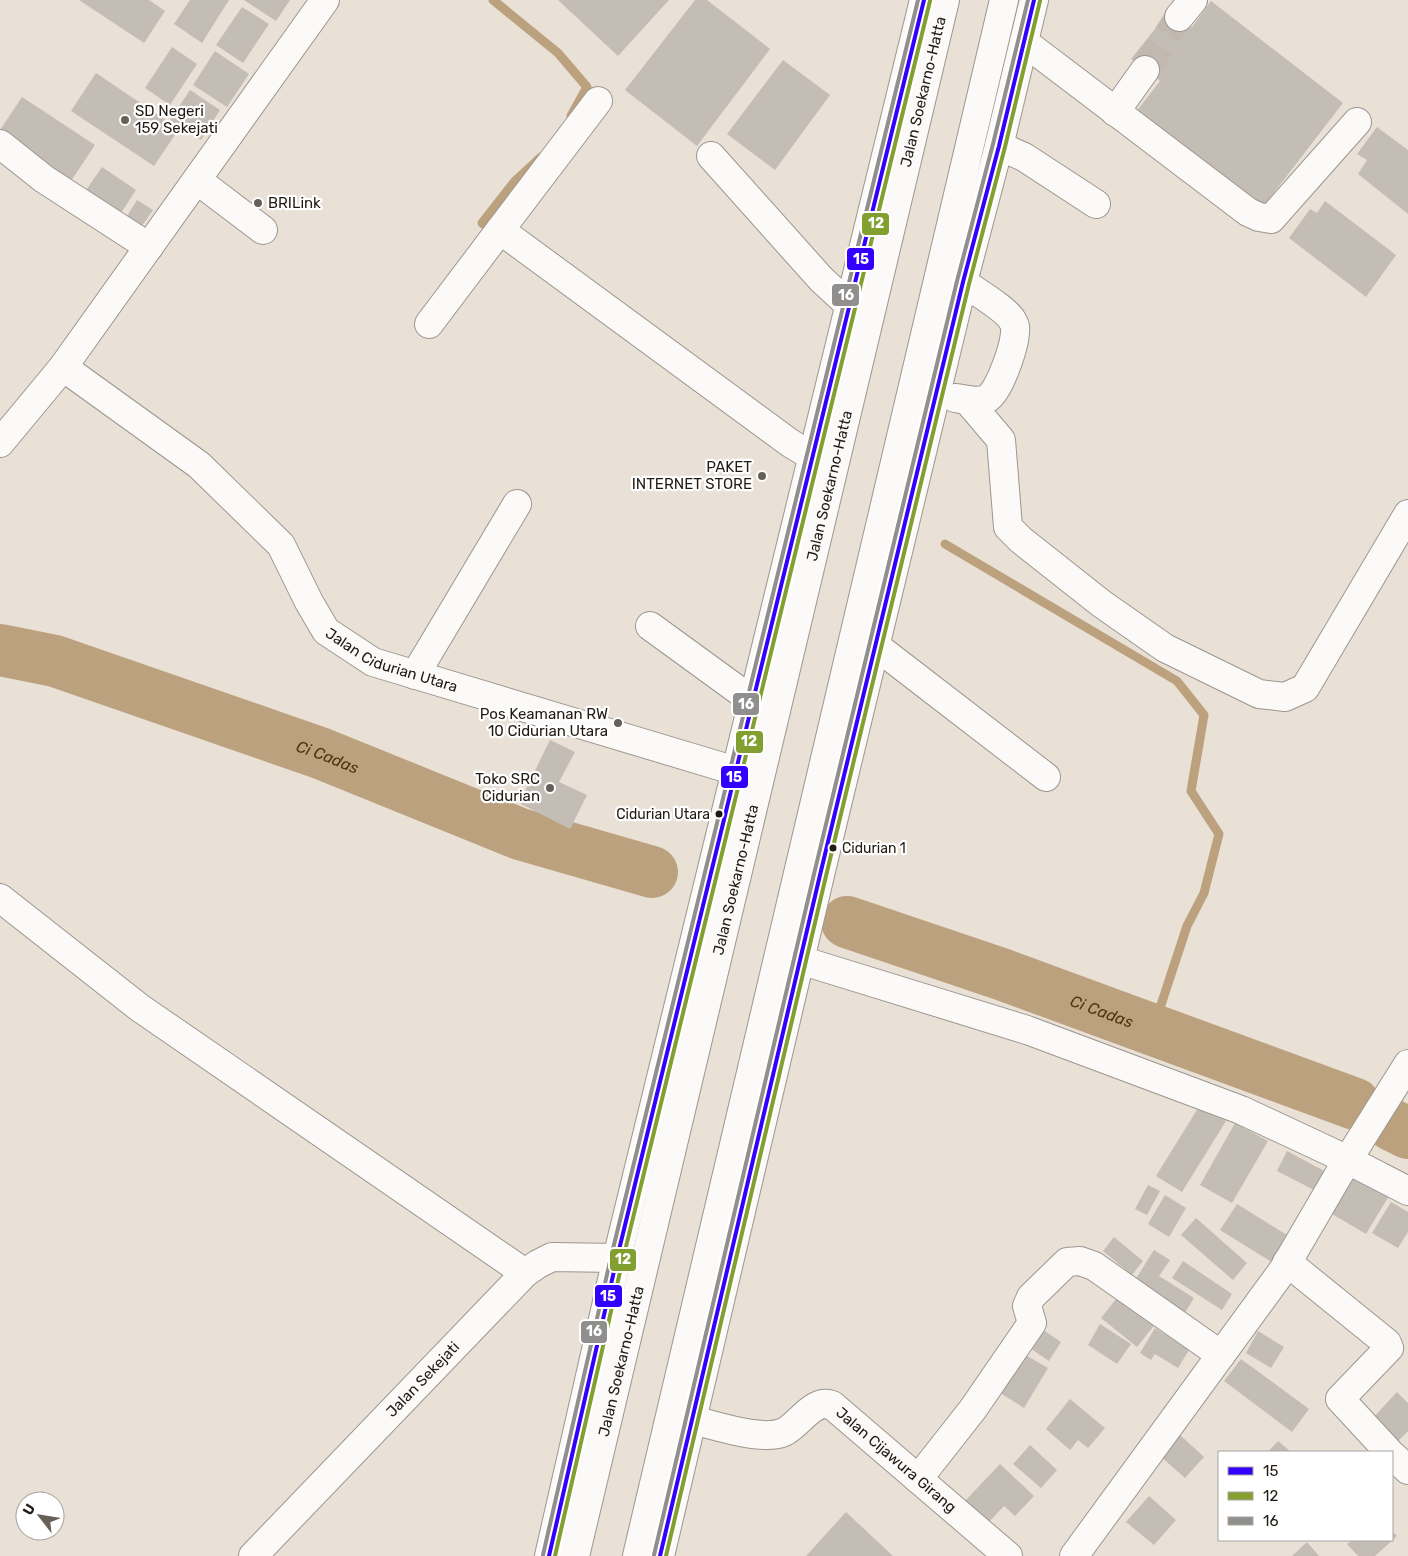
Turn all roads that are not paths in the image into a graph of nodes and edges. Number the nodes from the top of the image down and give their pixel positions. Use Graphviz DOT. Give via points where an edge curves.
graph roads {
  1 [pos="325,0"];
  2 [pos="924,0"];
  3 [pos="945,0"];
  4 [pos="1004,0"];
  5 [pos="1034,0"];
  6 [pos="1024,42"];
  7 [pos="1145,70"];
  8 [pos="598,101"];
  9 [pos="1115,112"];
  10 [pos="1357,122"];
  11 [pos="0,144"];
  12 [pos="999,146"];
  13 [pos="712,156"];
  14 [pos="197,180"];
  15 [pos="1096,204"];
  16 [pos="263,230"];
  17 [pos="500,230"];
  18 [pos="149,247"];
  19 [pos="963,282"];
  20 [pos="850,306"];
  21 [pos="429,324"];
  22 [pos="63,367"];
  23 [pos="936,396"];
  24 [pos="967,400"];
  25 [pos="0,444"];
  26 [pos="813,457"];
  27 [pos="517,504"];
  28 [pos="1408,514"];
  29 [pos="650,626"];
  30 [pos="876,646"];
  31 [pos="415,675"];
  32 [pos="752,701"];
  33 [pos="736,771"];
  34 [pos="1046,777"];
  35 [pos="732,841"];
  36 [pos="809,873"];
  37 [pos="0,898"];
  38 [pos="710,932"];
  39 [pos="794,953"];
  40 [pos="1408,1064"];
  41 [pos="1354,1150"];
  42 [pos="1408,1191"];
  43 [pos="618,1258"];
  44 [pos="1287,1262"];
  45 [pos="525,1274"];
  46 [pos="1221,1355"];
  47 [pos="692,1420"];
  48 [pos="1388,1451"];
  49 [pos="1393,1456"];
  50 [pos="1408,1470"];
  51 [pos="918,1479"];
  52 [pos="253,1556"];
  53 [pos="549,1556"];
  54 [pos="575,1556"];
  55 [pos="637,1556"];
  56 [pos="660,1556"];
  57 [pos="1008,1556"];
  58 [pos="1074,1556"];
  1 -- 14 [label="main road"];
  2 -- 20 [label="main road, Jalan Soekarno-Hatta"];
  3 -- 35 [label="main road, Jalan Soekarno-Hatta"];
  4 -- 36 [label="main road"];
  5 -- 6 [label="main road"];
  6 -- 9 [label="main road"];
  6 -- 12 [label="main road"];
  7 -- 9 [label="main road"];
  8 -- 17 [label="main road"];
  9 -- 10 [label="main road" via="1248,212 1271,219"];
  11 -- 18 [label="main road" via="44,179"];
  12 -- 15 [label="main road" via="1024,157"];
  12 -- 19 [label="main road"];
  13 -- 20 [label="main road" via="821,279"];
  14 -- 16 [label="main road"];
  14 -- 18 [label="main road"];
  17 -- 21 [label="main road"];
  17 -- 26 [label="main road"];
  18 -- 22 [label="main road"];
  19 -- 23 [label="main road"];
  19 -- 24 [label="main road" via="1007,314 1016,328 999,386 984,400"];
  20 -- 26 [label="main road, Jalan Soekarno-Hatta"];
  22 -- 25 [label="main road"];
  22 -- 31 [label="main road, Jalan Cidurian Utara" via="199,465 281,545 326,630 373,662"];
  23 -- 24 [label="main road"];
  23 -- 30 [label="main road"];
  24 -- 28 [label="main road" via="1001,440 1008,527 1102,604 1166,648 1259,694 1285,697 1306,688"];
  26 -- 32 [label="main road, Jalan Soekarno-Hatta"];
  27 -- 31 [label="main road"];
  29 -- 32 [label="main road"];
  30 -- 34 [label="main road"];
  30 -- 36 [label="main road"];
  31 -- 33 [label="main road, Jalan Cidurian Utara"];
  32 -- 33 [label="main road, Jalan Soekarno-Hatta"];
  33 -- 35 [label="main road, Jalan Soekarno-Hatta"];
  35 -- 38 [label="main road, Jalan Soekarno-Hatta"];
  36 -- 39 [label="main road"];
  37 -- 45 [label="main road" via="140,1008"];
  38 -- 43 [label="main road, Jalan Soekarno-Hatta"];
  38 -- 54 [label="main road, Jalan Soekarno-Hatta"];
  39 -- 41 [label="main road" via="1027,1030"];
  39 -- 47 [label="main road"];
  39 -- 55 [label="main road"];
  40 -- 41 [label="main road"];
  41 -- 42 [label="main road"];
  41 -- 44 [label="main road"];
  43 -- 45 [label="main road, Jalan Sekejati" via="552,1257"];
  43 -- 53 [label="main road, Jalan Soekarno-Hatta"];
  44 -- 46 [label="main road"];
  44 -- 48 [label="main road" via="1388,1343 1390,1348 1340,1399"];
  45 -- 52 [label="main road, Jalan Sekejati"];
  46 -- 51 [label="main road" via="1094,1266 1080,1261 1067,1262 1031,1297 1027,1306 1032,1323 973,1409"];
  46 -- 58 [label="main road"];
  47 -- 51 [label="main road, Jalan Cijawura Girang" via="753,1435 774,1434 784,1432 817,1406 827,1403"];
  47 -- 56 [label="main road"];
  49 -- 50 [label="main road"];
  51 -- 57 [label="main road, Jalan Cijawura Girang"];
}
